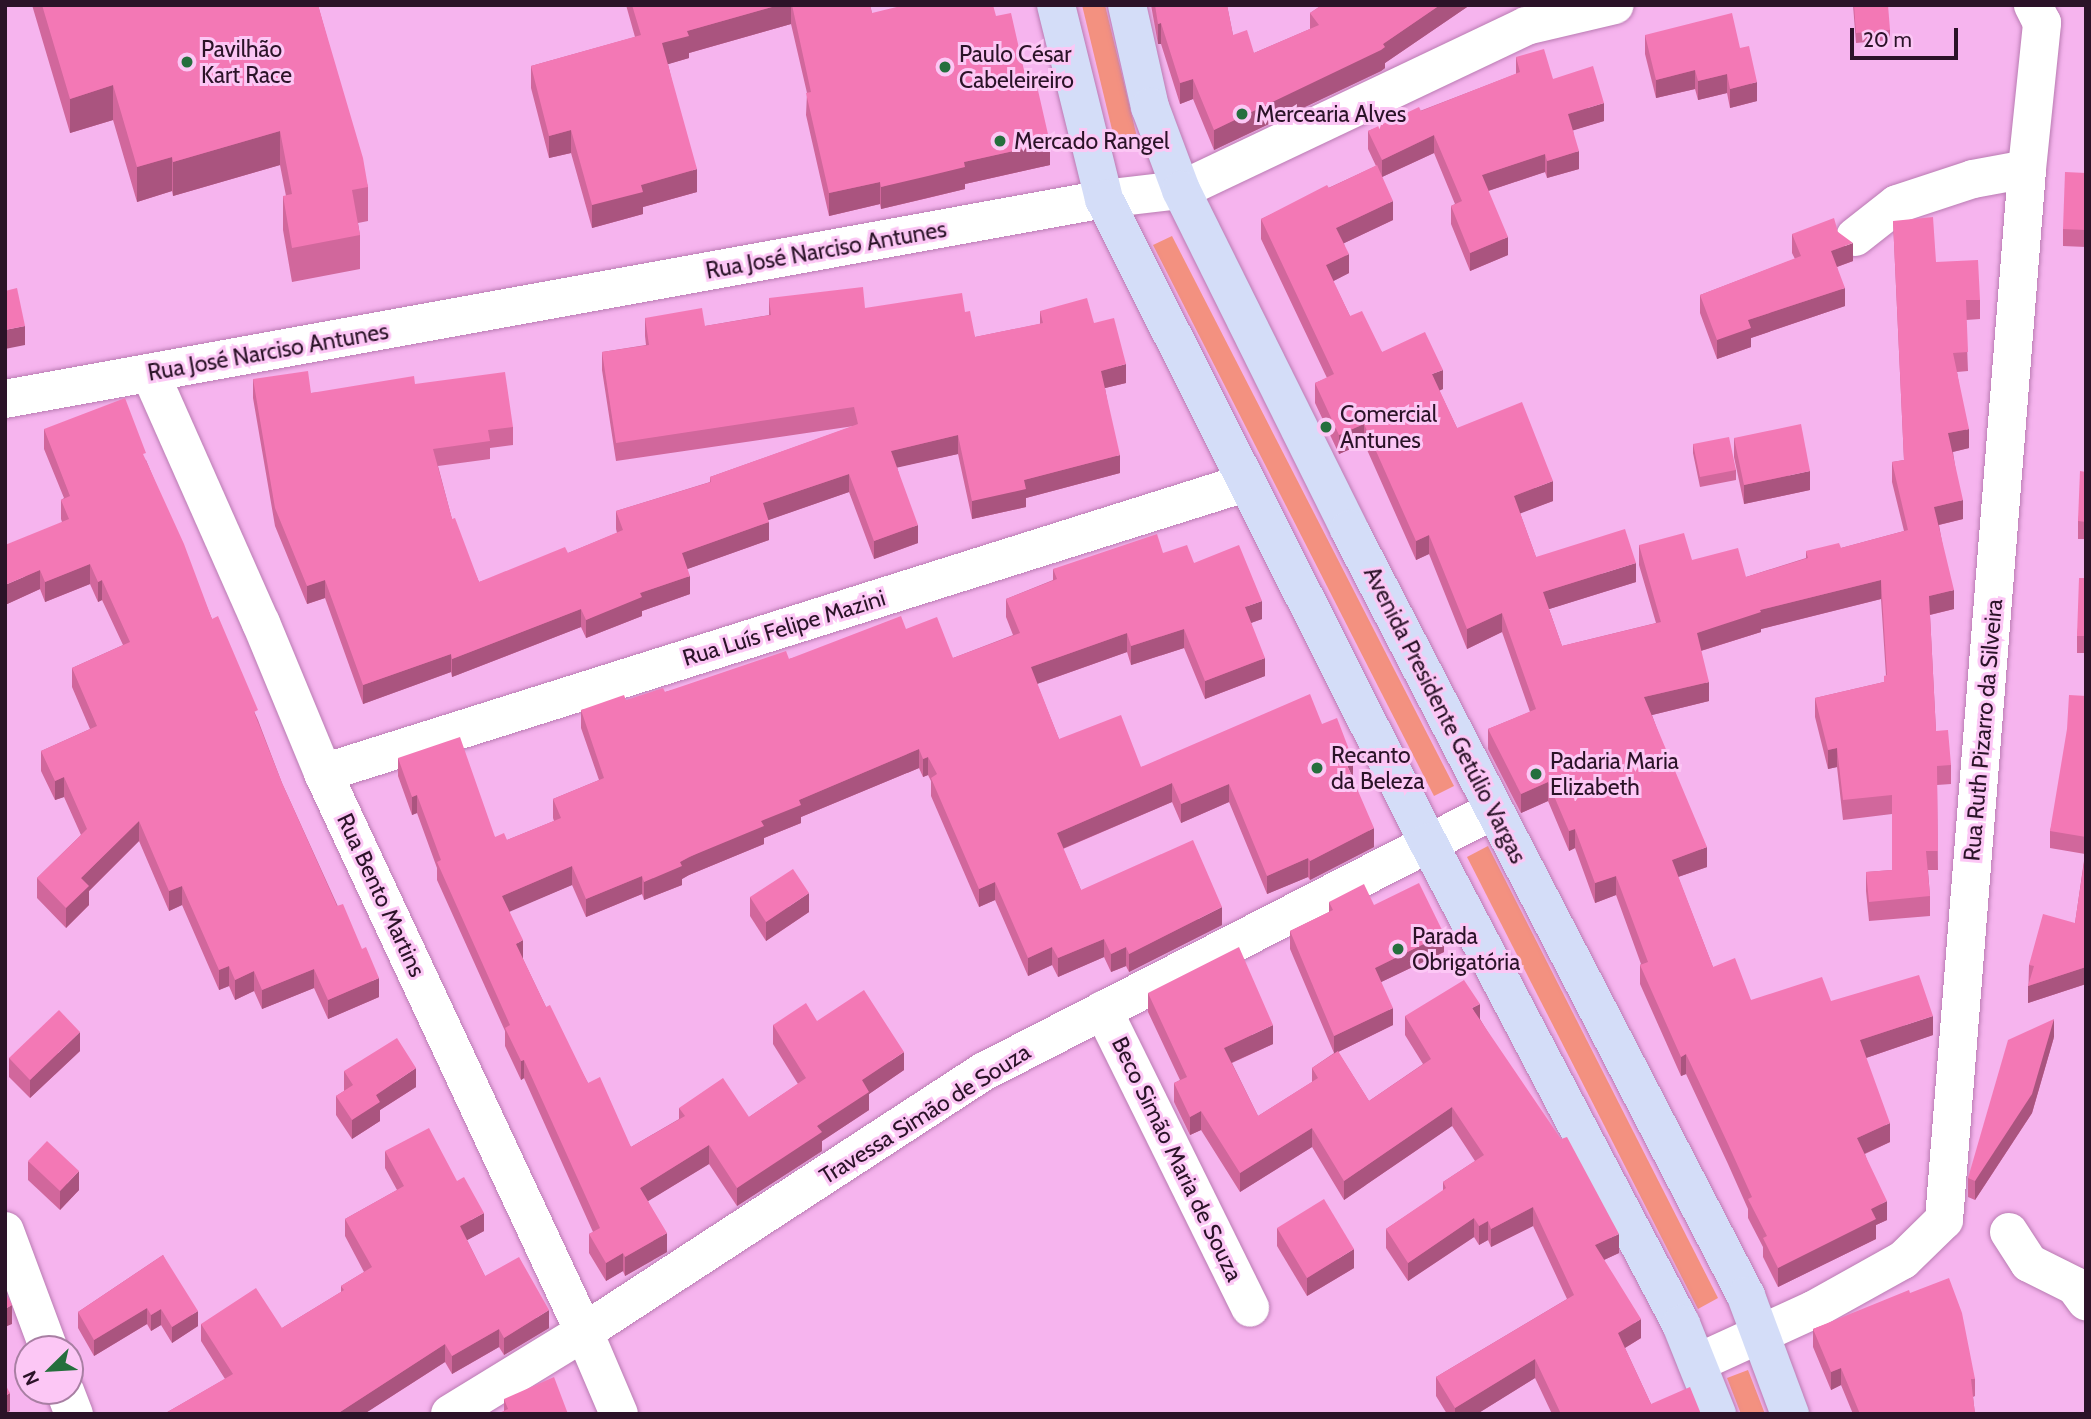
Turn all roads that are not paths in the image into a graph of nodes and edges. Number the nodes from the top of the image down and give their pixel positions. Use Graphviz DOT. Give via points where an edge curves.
graph roads {
  1 [pos="1056,5"];
  2 [pos="1127,5"];
  3 [pos="1615,5"];
  4 [pos="2038,14"];
  5 [pos="2027,169"];
  6 [pos="1181,190"];
  7 [pos="1104,199"];
  8 [pos="1856,237"];
  9 [pos="150,373"];
  10 [pos="5,399"];
  11 [pos="1245,483"];
  12 [pos="323,773"];
  13 [pos="1494,810"];
  14 [pos="1428,842"];
  15 [pos="1103,1010"];
  16 [pos="5,1231"];
  17 [pos="2009,1232"];
  18 [pos="2086,1301"];
  19 [pos="1250,1308"];
  20 [pos="584,1332"];
  21 [pos="44,1335"];
  22 [pos="1760,1336"];
  23 [pos="1697,1363"];
  24 [pos="450,1414"];
  25 [pos="619,1414"];
  26 [pos="1717,1414"];
  27 [pos="1790,1414"];
  1 -- 7 [label="main road"];
  2 -- 6 [label="main road, Avenida Presidente Getúlio Vargas" via="1150,107"];
  3 -- 6 [label="street, Rua José Narciso Antunes" via="1526,26"];
  4 -- 5 [label="street, Rua Ruth Pizarro da Silveira"];
  5 -- 8 [label="street" via="1973,179 1897,204"];
  5 -- 22 [label="street, Rua Ruth Pizarro da Silveira" via="1944,1220 1903,1260"];
  6 -- 7 [label="street, Rua José Narciso Antunes"];
  6 -- 13 [label="main road, Avenida Presidente Getúlio Vargas"];
  7 -- 9 [label="street, Rua José Narciso Antunes"];
  7 -- 11 [label="main road"];
  9 -- 10 [label="street, Rua José Narciso Antunes"];
  9 -- 12 [label="street, Rua Bento Martins"];
  11 -- 12 [label="street, Rua Luís Felipe Mazini"];
  11 -- 14 [label="main road"];
  12 -- 20 [label="street, Rua Bento Martins"];
  13 -- 14 [label="street, Travessa Simão de Souza"];
  13 -- 22 [label="main road, Avenida Presidente Getúlio Vargas" via="1746,1296"];
  14 -- 15 [label="street, Travessa Simão de Souza"];
  14 -- 23 [label="main road" via="1681,1324"];
  15 -- 19 [label="street, Beco Simão Maria de Souza"];
  15 -- 20 [label="street, Travessa Simão de Souza" via="983,1072"];
  16 -- 21 [label="street"];
  17 -- 18 [label="street" via="2029,1263 2076,1286"];
  20 -- 24 [label="street, Travessa Simão de Souza"];
  20 -- 25 [label="street, Rua Bento Martins"];
  22 -- 23 [label="street, Rua Ruth Pizarro da Silveira"];
  22 -- 27 [label="main road, Avenida Presidente Getúlio Vargas"];
  23 -- 26 [label="main road"];
}
